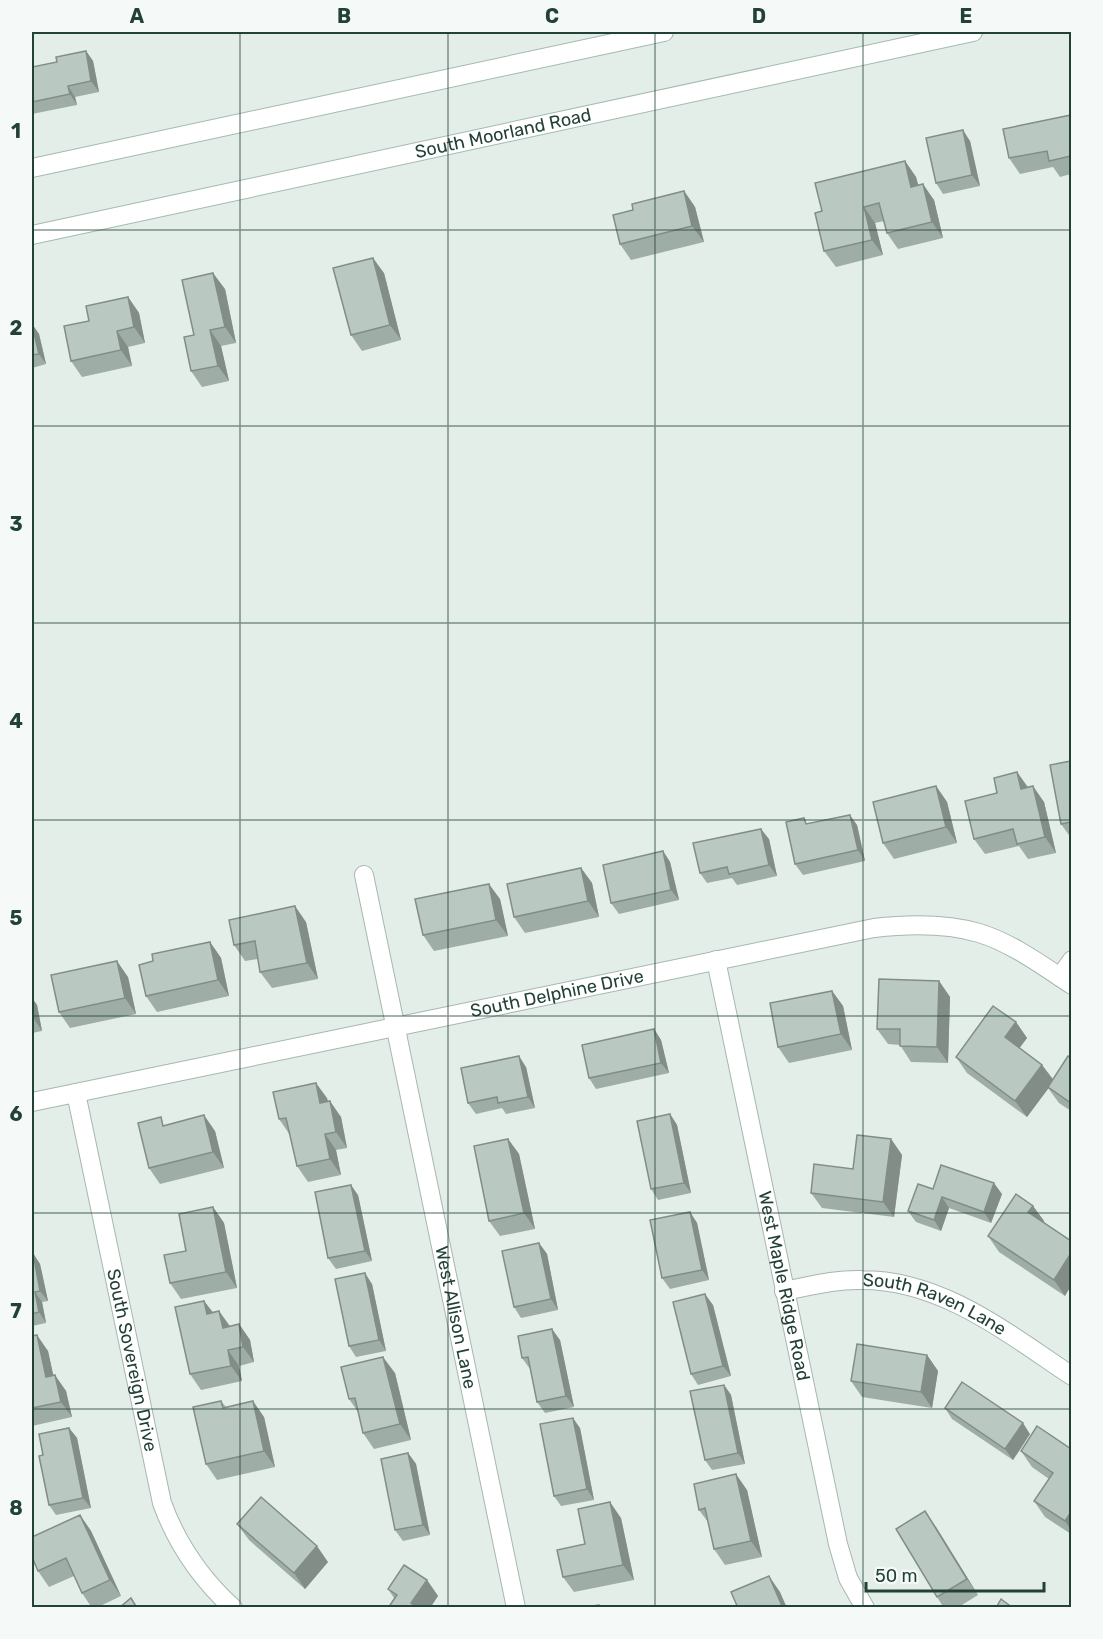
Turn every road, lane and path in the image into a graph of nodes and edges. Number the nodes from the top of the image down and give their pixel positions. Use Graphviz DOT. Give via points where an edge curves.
graph roads {
  1 [pos="664,32"];
  2 [pos="973,32"];
  3 [pos="923,37"];
  4 [pos="32,168"];
  5 [pos="32,235"];
  6 [pos="364,875"];
  7 [pos="717,960"];
  8 [pos="1071,960"];
  9 [pos="1066,981"];
  10 [pos="396,1026"];
  11 [pos="76,1093"];
  12 [pos="32,1102"];
  13 [pos="784,1291"];
  14 [pos="1071,1376"];
  15 [pos="233,1608"];
  16 [pos="516,1608"];
  17 [pos="865,1608"];
  1 -- 4 [label="street"];
  2 -- 3 [label="street, South Moorland Road"];
  3 -- 5 [label="street, South Moorland Road"];
  6 -- 10 [label="street, West Allison Lane"];
  7 -- 9 [label="street, South Delphine Drive" via="874,927 911,924 980,933"];
  7 -- 10 [label="street, South Delphine Drive"];
  7 -- 13 [label="street, West Maple Ridge Road"];
  8 -- 9 [label="street"];
  10 -- 11 [label="street, South Delphine Drive"];
  10 -- 16 [label="street, West Allison Lane"];
  11 -- 12 [label="street, South Delphine Drive"];
  11 -- 15 [label="street, South Sovereign Drive" via="162,1503 170,1526 195,1567"];
  13 -- 14 [label="street, South Raven Lane" via="862,1280 931,1291 962,1305"];
  13 -- 17 [label="street, West Maple Ridge Road" via="838,1544 848,1578"];
}
